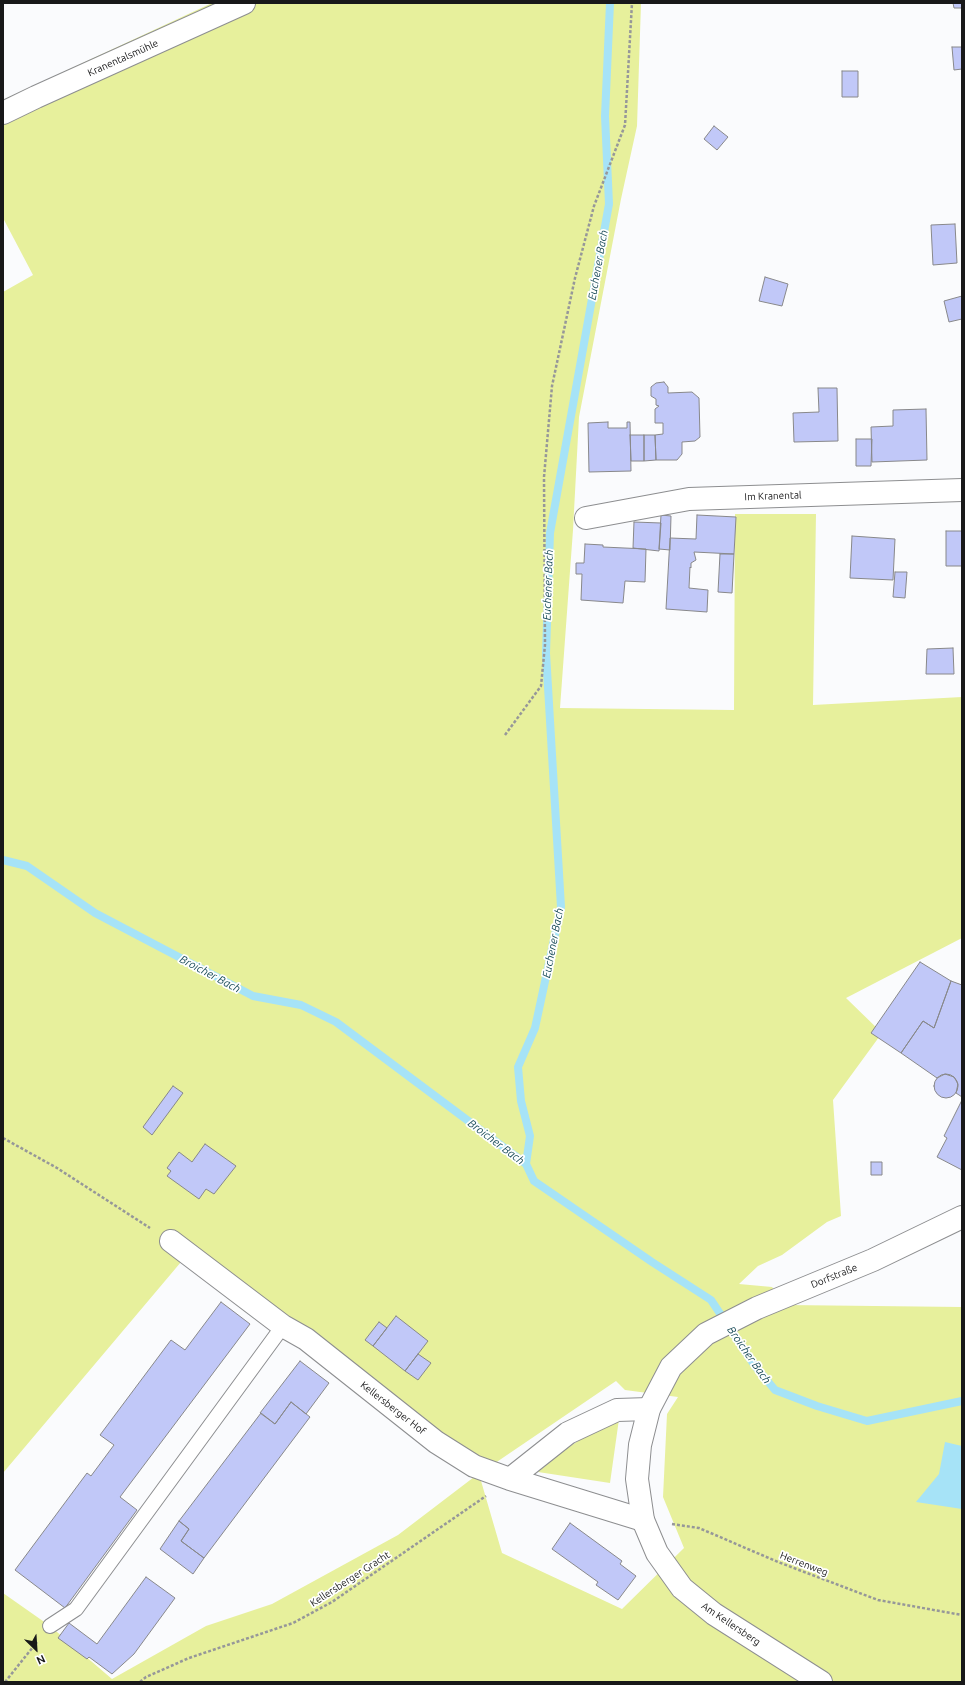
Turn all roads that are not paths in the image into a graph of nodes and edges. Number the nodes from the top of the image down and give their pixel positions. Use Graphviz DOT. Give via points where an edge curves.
graph roads {
  1 [pos="244,3"];
  2 [pos="3,113"];
  3 [pos="962,490"];
  4 [pos="586,518"];
  5 [pos="962,1217"];
  6 [pos="171,1241"];
  7 [pos="283,1326"];
  8 [pos="706,1334"];
  9 [pos="649,1409"];
  10 [pos="510,1479"];
  11 [pos="643,1520"];
  12 [pos="50,1626"];
  13 [pos="821,1682"];
  1 -- 2 [label="street, Kranentalsmühle"];
  3 -- 4 [label="street, Im Kranental" via="689,499"];
  5 -- 8 [label="street, Dorfstraße" via="873,1260 756,1308"];
  6 -- 7 [label="street, Kellersberger Hof"];
  7 -- 10 [label="street, Kellersberger Hof" via="306,1339 436,1442 474,1466"];
  7 -- 12 [label="lane" via="76,1609"];
  8 -- 9 [label="street, Am Kellersberg" via="671,1367"];
  9 -- 10 [label="street" via="617,1410 568,1433"];
  9 -- 11 [label="street, Am Kellersberg" via="640,1445 637,1479"];
  10 -- 11 [label="street, Kellersberger Hof"];
  11 -- 13 [label="street, Am Kellersberg" via="657,1553 682,1588 714,1614"];
}
